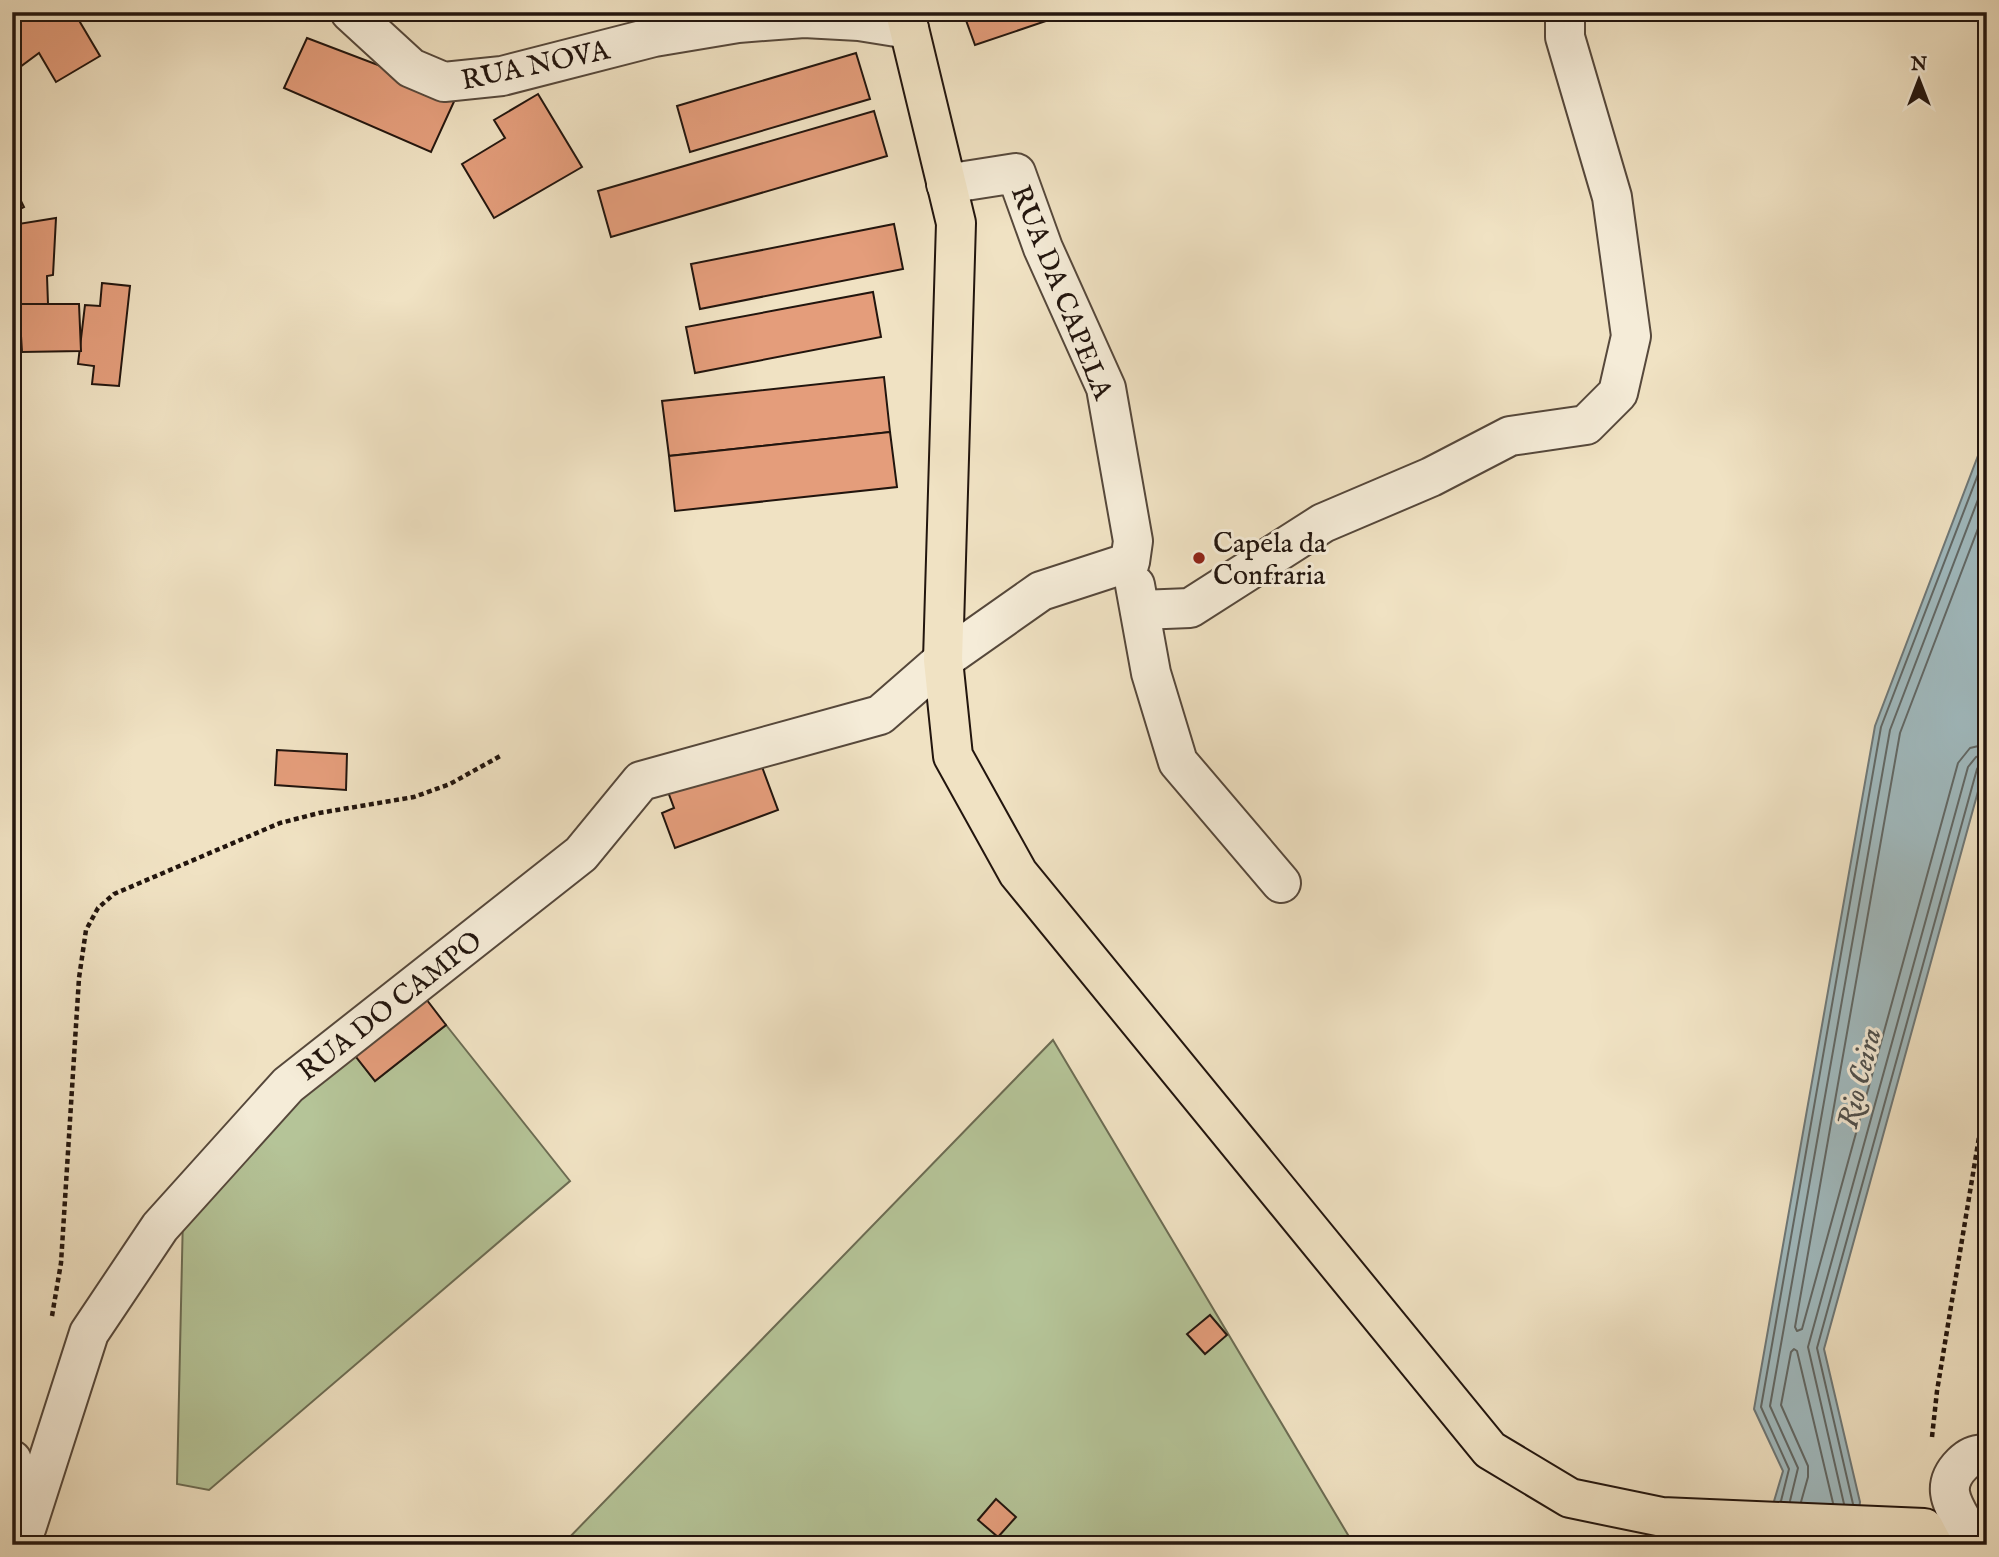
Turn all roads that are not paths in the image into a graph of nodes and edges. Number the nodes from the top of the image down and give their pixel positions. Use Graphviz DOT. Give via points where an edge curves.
graph roads {
  1 [pos="350,12"];
  2 [pos="1565,12"];
  3 [pos="907,21"];
  4 [pos="946,184"];
  5 [pos="1130,562"];
  6 [pos="1140,610"];
  7 [pos="943,660"];
  8 [pos="1281,883"];
  9 [pos="1987,1455"];
  10 [pos="12,1460"];
  11 [pos="22,1535"];
  12 [pos="1933,1545"];
  13 [pos="1973,1545"];
  1 -- 3 [label="street, RUA NOVA" via="411,68 444,82 502,76 654,37 738,23 804,18"];
  2 -- 6 [label="street" via="1565,37 1612,197 1632,335 1618,393 1586,425 1510,436 1431,477 1324,523 1190,608"];
  3 -- 4 [label="main road"];
  4 -- 5 [label="street, RUA DA CAPELA" via="1016,173 1042,248 1106,388 1133,541"];
  4 -- 7 [label="main road" via="956,223"];
  5 -- 6 [label="street"];
  5 -- 7 [label="street" via="1041,591"];
  6 -- 8 [label="street" via="1151,673 1178,762"];
  7 -- 11 [label="street, RUA DO CAMPO" via="880,715 641,780 581,854 288,1085 160,1227 89,1333"];
  7 -- 12 [label="main road" via="953,756 1018,873 1489,1450 1570,1498 1662,1517 1924,1528"];
  9 -- 13 [label="street" via="1970,1457 1961,1465 1950,1491"];
  10 -- 11 [label="street"];
}
